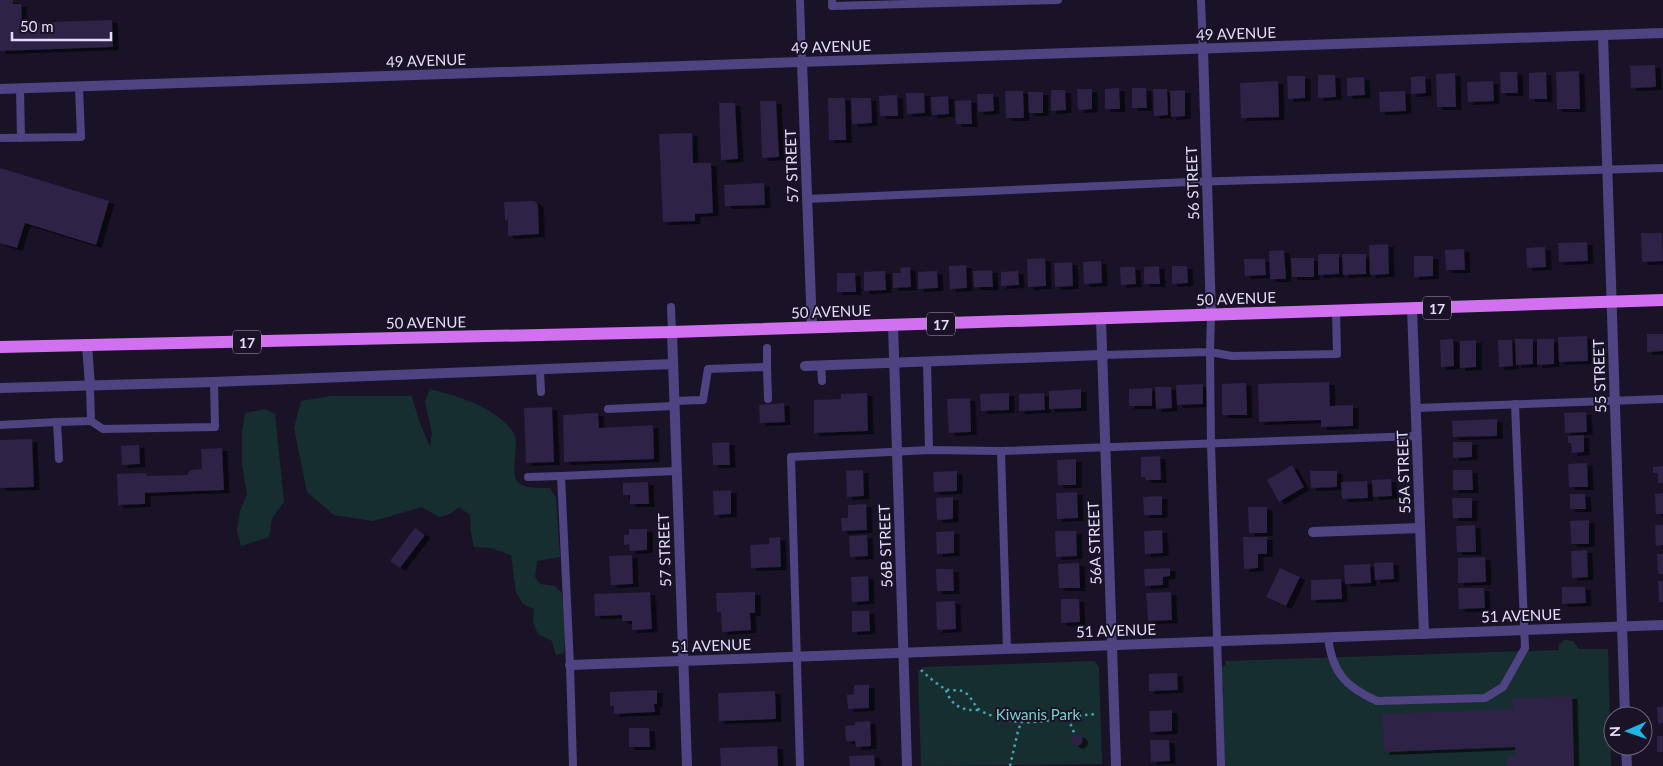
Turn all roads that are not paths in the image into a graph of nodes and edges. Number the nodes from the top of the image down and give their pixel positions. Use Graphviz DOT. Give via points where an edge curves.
graph roads {
  1 [pos="800,0"];
  2 [pos="832,0"];
  3 [pos="1058,0"];
  4 [pos="1201,0"];
  5 [pos="1663,33"];
  6 [pos="1603,36"];
  7 [pos="1202,49"];
  8 [pos="802,62"];
  9 [pos="79,87"];
  10 [pos="20,89"];
  11 [pos="0,90"];
  12 [pos="0,138"];
  13 [pos="21,138"];
  14 [pos="1663,168"];
  15 [pos="1607,170"];
  16 [pos="1206,182"];
  17 [pos="807,199"];
  18 [pos="1663,300"];
  19 [pos="1612,302"];
  20 [pos="671,307"];
  21 [pos="1412,308"];
  22 [pos="1336,311"];
  23 [pos="1210,315"];
  24 [pos="1101,319"];
  25 [pos="892,325"];
  26 [pos="812,328"];
  27 [pos="672,332"];
  28 [pos="87,344"];
  29 [pos="0,347"];
  30 [pos="767,348"];
  31 [pos="1210,352"];
  32 [pos="1102,355"];
  33 [pos="927,361"];
  34 [pos="894,362"];
  35 [pos="673,364"];
  36 [pos="822,365"];
  37 [pos="805,366"];
  38 [pos="767,367"];
  39 [pos="540,370"];
  40 [pos="822,381"];
  41 [pos="214,382"];
  42 [pos="90,386"];
  43 [pos="0,388"];
  44 [pos="541,392"];
  45 [pos="768,399"];
  46 [pos="1663,399"];
  47 [pos="1615,400"];
  48 [pos="674,404"];
  49 [pos="1515,404"];
  50 [pos="1416,408"];
  51 [pos="608,409"];
  52 [pos="91,421"];
  53 [pos="57,422"];
  54 [pos="0,424"];
  55 [pos="1417,436"];
  56 [pos="1211,444"];
  57 [pos="1105,448"];
  58 [pos="929,450"];
  59 [pos="1001,451"];
  60 [pos="897,453"];
  61 [pos="59,459"];
  62 [pos="676,471"];
  63 [pos="561,476"];
  64 [pos="528,477"];
  65 [pos="1420,528"];
  66 [pos="1313,532"];
  67 [pos="1663,625"];
  68 [pos="1622,626"];
  69 [pos="1525,630"];
  70 [pos="1424,634"];
  71 [pos="1328,637"];
  72 [pos="1217,641"];
  73 [pos="1112,645"];
  74 [pos="1007,649"];
  75 [pos="903,653"];
  76 [pos="796,657"];
  77 [pos="684,661"];
  78 [pos="570,665"];
  79 [pos="1625,706"];
  80 [pos="573,766"];
  81 [pos="687,766"];
  82 [pos="800,766"];
  83 [pos="907,766"];
  84 [pos="1116,766"];
  85 [pos="1221,766"];
  1 -- 8 [label="lane"];
  2 -- 3 [label="lane" via="832,6"];
  4 -- 7 [label="lane"];
  5 -- 6 [label="street, 49 AVENUE"];
  6 -- 7 [label="street, 49 AVENUE"];
  6 -- 15 [label="street, 55 STREET"];
  7 -- 8 [label="street, 49 AVENUE"];
  7 -- 16 [label="street, 56 STREET"];
  8 -- 9 [label="street, 49 AVENUE"];
  8 -- 17 [label="street, 57 STREET"];
  9 -- 10 [label="street, 49 AVENUE"];
  9 -- 13 [label="lane" via="81,137"];
  10 -- 11 [label="street, 49 AVENUE"];
  10 -- 13 [label="lane"];
  12 -- 13 [label="lane"];
  14 -- 15 [label="lane"];
  15 -- 16 [label="lane"];
  15 -- 19 [label="street, 55 STREET"];
  16 -- 17 [label="lane"];
  16 -- 23 [label="street, 56 STREET"];
  17 -- 26 [label="street, 57 STREET"];
  18 -- 19 [label="main road, 50 AVENUE / 17"];
  19 -- 21 [label="main road, 50 AVENUE / 17"];
  19 -- 47 [label="street, 55 STREET"];
  20 -- 27 [label="lane"];
  21 -- 22 [label="main road, 50 AVENUE / 17"];
  21 -- 50 [label="street, 55A STREET"];
  22 -- 23 [label="main road, 50 AVENUE / 17"];
  22 -- 31 [label="lane" via="1337,354 1232,356"];
  23 -- 24 [label="main road, 50 AVENUE / 17"];
  23 -- 31 [label="lane"];
  24 -- 25 [label="main road, 50 AVENUE / 17"];
  24 -- 32 [label="street, 56A STREET"];
  25 -- 26 [label="main road, 50 AVENUE / 17"];
  25 -- 34 [label="street, 56B STREET"];
  26 -- 27 [label="main road, 50 AVENUE / 17"];
  27 -- 28 [label="main road, 50 AVENUE / 17"];
  27 -- 35 [label="street, 57 STREET"];
  28 -- 29 [label="main road, 50 AVENUE / 17"];
  28 -- 42 [label="street"];
  30 -- 38 [label="lane"];
  31 -- 32 [label="lane"];
  31 -- 56 [label="lane"];
  32 -- 33 [label="street"];
  32 -- 57 [label="street, 56A STREET"];
  33 -- 34 [label="street"];
  33 -- 58 [label="lane"];
  34 -- 36 [label="street"];
  34 -- 60 [label="street, 56B STREET"];
  35 -- 39 [label="street"];
  35 -- 48 [label="street, 57 STREET"];
  36 -- 37 [label="street"];
  36 -- 40 [label="lane"];
  38 -- 45 [label="lane"];
  38 -- 48 [label="lane" via="708,369 703,400"];
  39 -- 41 [label="street"];
  39 -- 44 [label="lane"];
  41 -- 42 [label="street"];
  41 -- 52 [label="lane" via="215,427 103,430"];
  42 -- 43 [label="street"];
  42 -- 52 [label="lane"];
  46 -- 47 [label="lane"];
  47 -- 49 [label="lane"];
  47 -- 68 [label="street, 55 STREET"];
  48 -- 51 [label="lane"];
  48 -- 62 [label="street, 57 STREET"];
  49 -- 50 [label="lane"];
  49 -- 69 [label="lane"];
  50 -- 55 [label="street, 55A STREET"];
  52 -- 53 [label="lane"];
  53 -- 54 [label="lane"];
  53 -- 61 [label="lane"];
  55 -- 56 [label="lane"];
  55 -- 65 [label="street, 55A STREET"];
  56 -- 57 [label="lane"];
  56 -- 72 [label="lane"];
  57 -- 59 [label="lane"];
  57 -- 73 [label="street, 56A STREET"];
  58 -- 59 [label="lane"];
  58 -- 60 [label="lane"];
  59 -- 74 [label="lane"];
  60 -- 75 [label="street, 56B STREET"];
  60 -- 76 [label="lane" via="791,457"];
  62 -- 63 [label="lane"];
  62 -- 77 [label="street, 57 STREET"];
  63 -- 64 [label="lane"];
  63 -- 78 [label="lane"];
  65 -- 66 [label="street"];
  65 -- 70 [label="street, 55A STREET"];
  67 -- 68 [label="street, 51 AVENUE"];
  68 -- 69 [label="street, 51 AVENUE"];
  68 -- 79 [label="street, 55 STREET"];
  69 -- 70 [label="street, 51 AVENUE"];
  69 -- 71 [label="lane" via="1525,648 1503,687 1486,698 1377,701 1362,694 1339,674 1330,654"];
  70 -- 71 [label="street, 51 AVENUE"];
  71 -- 72 [label="street, 51 AVENUE"];
  72 -- 73 [label="street, 51 AVENUE"];
  72 -- 85 [label="lane"];
  73 -- 74 [label="street, 51 AVENUE"];
  73 -- 84 [label="street, 56A STREET"];
  74 -- 75 [label="street, 51 AVENUE"];
  75 -- 76 [label="street, 51 AVENUE"];
  75 -- 83 [label="street, 56B STREET"];
  76 -- 77 [label="street, 51 AVENUE"];
  76 -- 82 [label="lane"];
  77 -- 78 [label="street, 51 AVENUE"];
  77 -- 81 [label="street, 57 STREET"];
  78 -- 80 [label="lane"];
}
